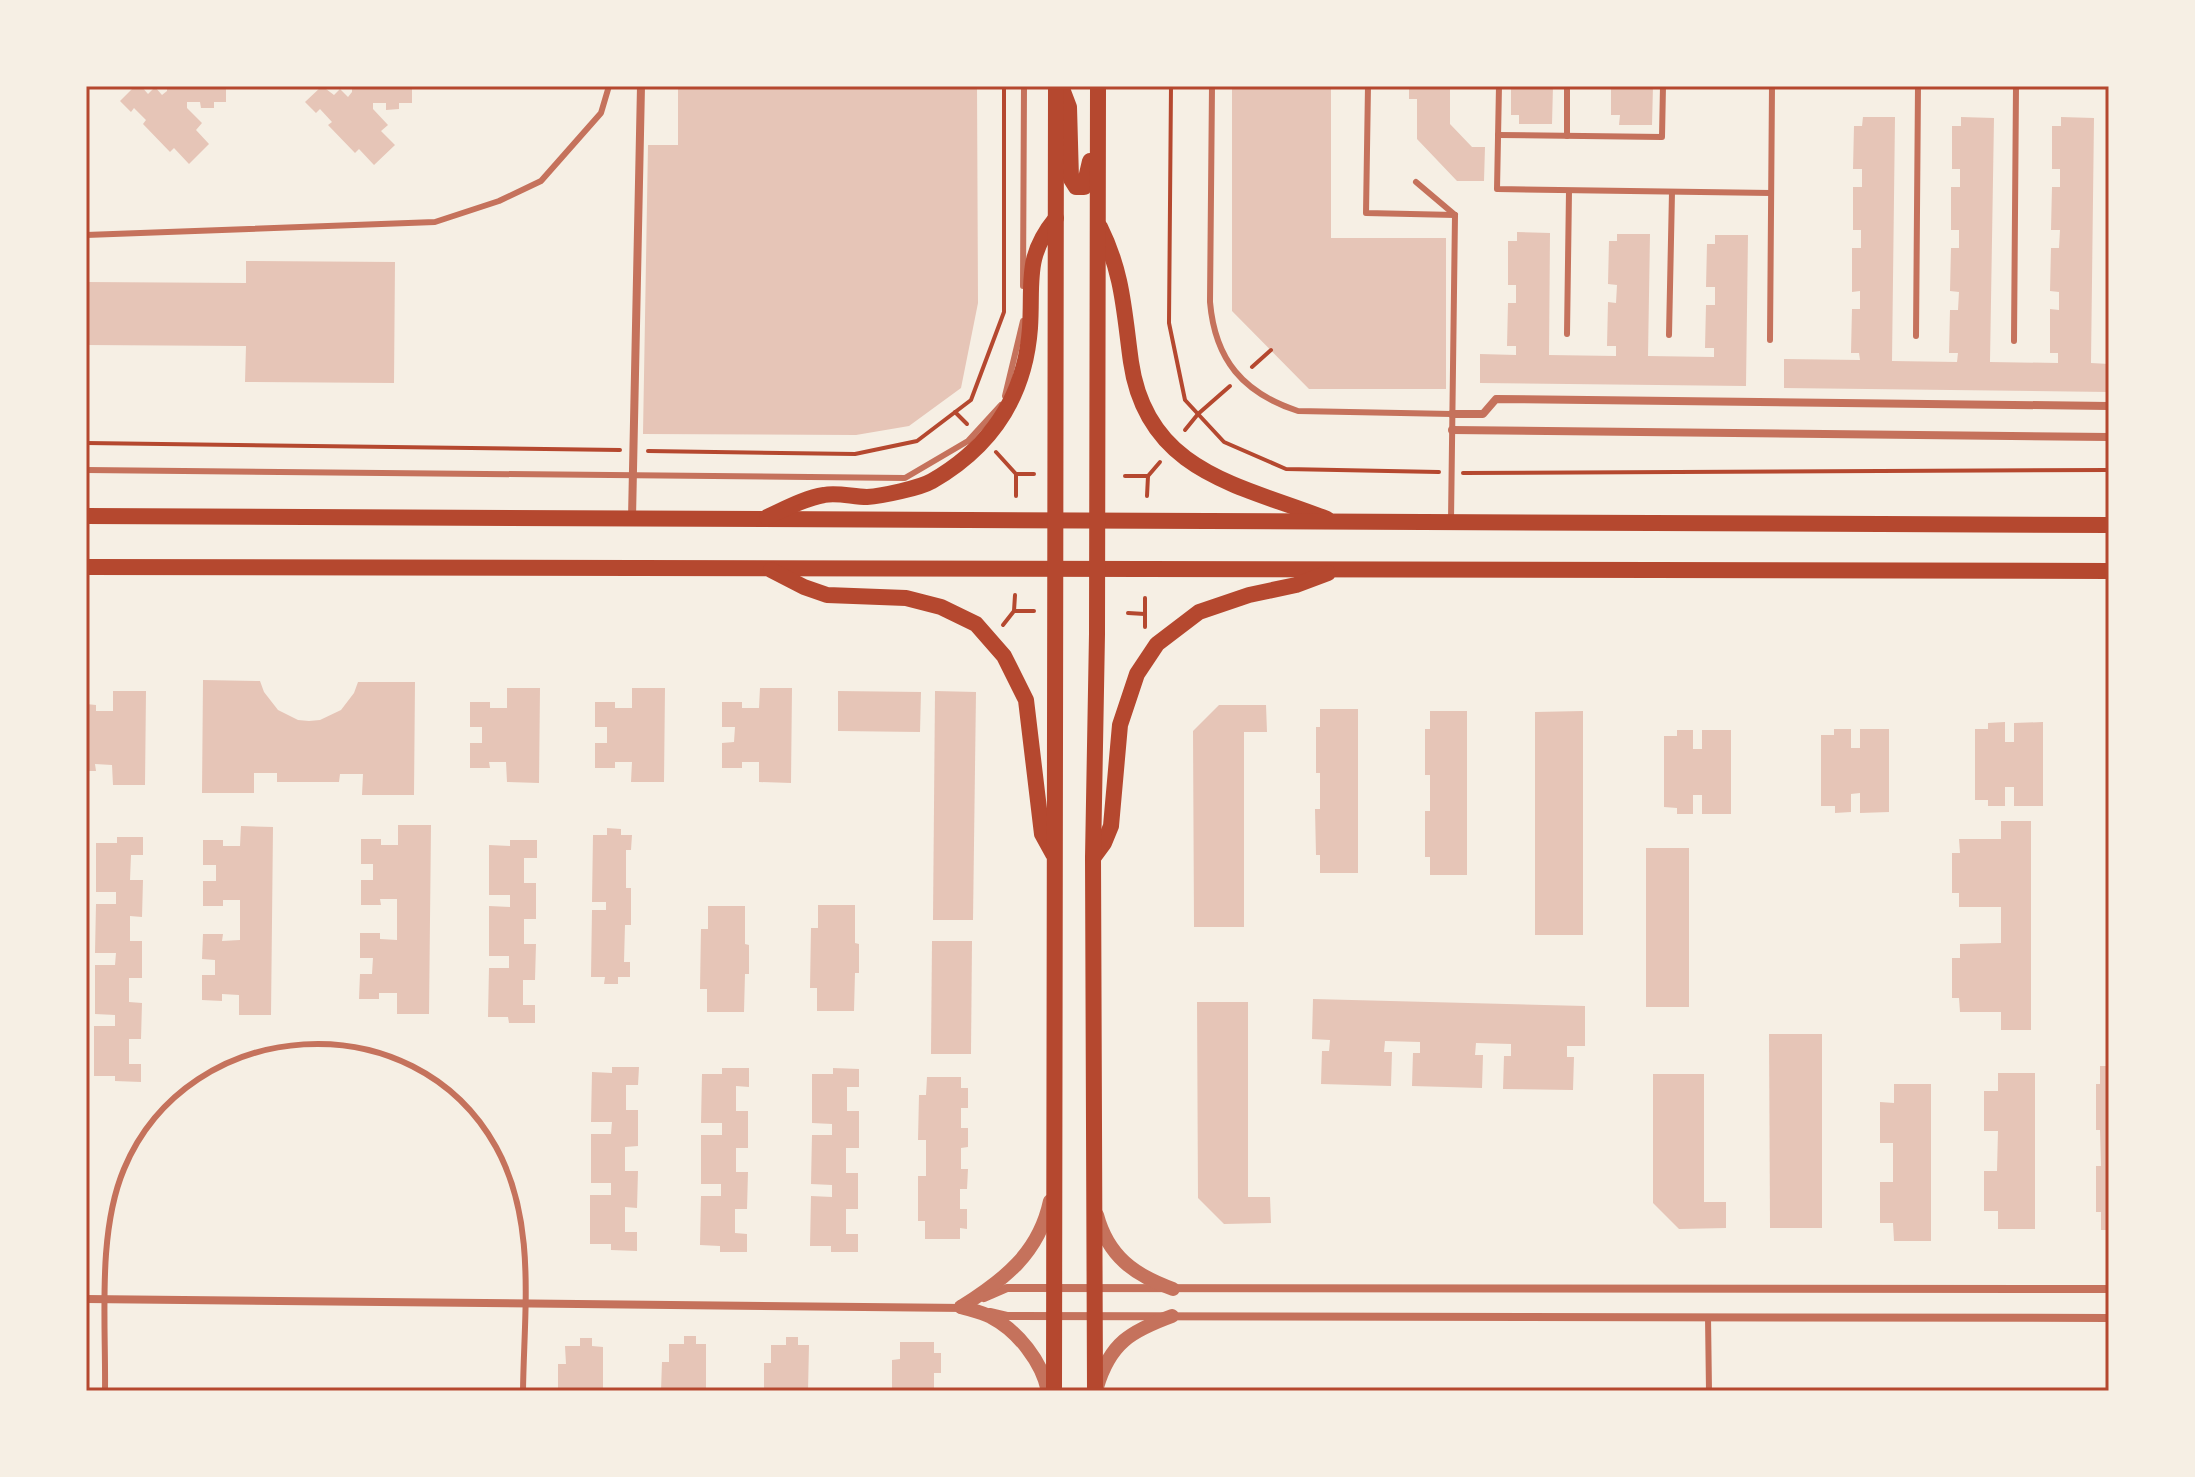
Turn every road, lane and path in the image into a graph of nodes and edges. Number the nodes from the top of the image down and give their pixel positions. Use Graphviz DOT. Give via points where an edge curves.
graph roads {
  1 [pos="609,86"];
  2 [pos="641,86"];
  3 [pos="1004,86"];
  4 [pos="1024,86"];
  5 [pos="1059,86"];
  6 [pos="1098,86"];
  7 [pos="1212,86"];
  8 [pos="1368,86"];
  9 [pos="1499,86"];
  10 [pos="1567,86"];
  11 [pos="1663,86"];
  12 [pos="1772,86"];
  13 [pos="1918,86"];
  14 [pos="2016,86"];
  15 [pos="1498,135"];
  16 [pos="1567,136"];
  17 [pos="1097,141"];
  18 [pos="1416,182"];
  19 [pos="1569,191"];
  20 [pos="1672,192"];
  21 [pos="1771,193"];
  22 [pos="1455,215"];
  23 [pos="1056,218"];
  24 [pos="1097,222"];
  25 [pos="86,235"];
  26 [pos="1567,334"];
  27 [pos="1669,335"];
  28 [pos="1916,336"];
  29 [pos="1770,340"];
  30 [pos="2014,341"];
  31 [pos="1271,350"];
  32 [pos="1239,378"];
  33 [pos="2109,406"];
  34 [pos="1452,414"];
  35 [pos="1452,430"];
  36 [pos="2109,437"];
  37 [pos="86,443"];
  38 [pos="1172,447"];
  39 [pos="633,450"];
  40 [pos="994,451"];
  41 [pos="86,470"];
  42 [pos="1016,474"];
  43 [pos="1034,474"];
  44 [pos="633,475"];
  45 [pos="1125,476"];
  46 [pos="1148,476"];
  47 [pos="1016,496"];
  48 [pos="1147,496"];
  49 [pos="86,516"];
  50 [pos="632,519"];
  51 [pos="762,520"];
  52 [pos="1055,521"];
  53 [pos="1097,522"];
  54 [pos="1337,523"];
  55 [pos="1450,523"];
  56 [pos="2109,525"];
  57 [pos="86,567"];
  58 [pos="766,567"];
  59 [pos="1337,569"];
  60 [pos="1055,570"];
  61 [pos="1097,570"];
  62 [pos="2109,571"];
  63 [pos="1015,595"];
  64 [pos="1145,598"];
  65 [pos="1014,611"];
  66 [pos="1034,611"];
  67 [pos="1128,613"];
  68 [pos="1145,614"];
  69 [pos="999,630"];
  70 [pos="1145,634"];
  71 [pos="1055,857"];
  72 [pos="1093,858"];
  73 [pos="1054,1185"];
  74 [pos="1096,1208"];
  75 [pos="1054,1288"];
  76 [pos="1095,1288"];
  77 [pos="1173,1289"];
  78 [pos="2109,1289"];
  79 [pos="86,1299"];
  80 [pos="106,1299"];
  81 [pos="524,1303"];
  82 [pos="961,1307"];
  83 [pos="1054,1316"];
  84 [pos="1095,1316"];
  85 [pos="1172,1316"];
  86 [pos="1708,1317"];
  87 [pos="2109,1318"];
  88 [pos="105,1391"];
  89 [pos="523,1391"];
  90 [pos="1051,1391"];
  91 [pos="1096,1391"];
  92 [pos="1709,1391"];
  1 -- 25 [label="lane" via="601,113 541,181 435,222"];
  2 -- 39 [label="street"];
  3 -- 39 [label="path" via="1004,312 971,400 917,441 855,454"];
  4 -- 44 [label="lane" via="1023,321 1004,402 968,441 905,478"];
  5 -- 17 [label="main road" via="1069,107 1071,179 1076,187 1084,187"];
  5 -- 23 [label="main road"];
  6 -- 17 [label="main road"];
  7 -- 32 [label="lane" via="1210,302 1218,343"];
  8 -- 22 [label="lane" via="1366,213"];
  9 -- 15 [label="lane"];
  10 -- 16 [label="lane"];
  11 -- 16 [label="lane" via="1662,137"];
  12 -- 21 [label="lane"];
  13 -- 28 [label="lane"];
  14 -- 30 [label="lane"];
  15 -- 16 [label="lane"];
  15 -- 19 [label="lane" via="1497,189"];
  17 -- 24 [label="main road"];
  18 -- 22 [label="lane"];
  19 -- 20 [label="lane"];
  19 -- 26 [label="lane"];
  20 -- 21 [label="lane"];
  20 -- 27 [label="lane"];
  21 -- 29 [label="lane"];
  22 -- 34 [label="lane"];
  23 -- 51 [label="main road" via="1033,256 1030,332 1020,386 1006,414 964,460 929,483 870,497 825,494"];
  23 -- 52 [label="main road"];
  24 -- 38 [label="main road" via="1121,280 1134,382 1153,423"];
  24 -- 53 [label="main road"];
  31 -- 32 [label="path"];
  32 -- 34 [label="lane" via="1276,404 1298,411"];
  32 -- 38 [label="path" via="1198,414"];
  33 -- 34 [label="street" via="1496,399 1483,414"];
  34 -- 35 [label="lane"];
  35 -- 36 [label="street"];
  35 -- 55 [label="lane"];
  37 -- 39 [label="path"];
  38 -- 46 [label="path"];
  38 -- 54 [label="main road" via="1196,468 1229,484"];
  39 -- 44 [label="street"];
  40 -- 42 [label="path"];
  41 -- 44 [label="lane"];
  42 -- 43 [label="path"];
  42 -- 47 [label="path"];
  44 -- 50 [label="street"];
  45 -- 46 [label="path"];
  46 -- 48 [label="path"];
  49 -- 50 [label="main road"];
  50 -- 51 [label="main road"];
  51 -- 52 [label="main road"];
  52 -- 53 [label="main road"];
  52 -- 60 [label="main road"];
  53 -- 54 [label="main road"];
  53 -- 61 [label="main road"];
  54 -- 55 [label="main road"];
  55 -- 56 [label="main road"];
  57 -- 58 [label="main road"];
  58 -- 60 [label="main road"];
  58 -- 71 [label="main road" via="827,595 906,598 976,624 1004,656 1026,700 1042,834"];
  59 -- 61 [label="main road"];
  59 -- 62 [label="main road"];
  59 -- 72 [label="main road" via="1199,612 1157,644 1137,674 1120,725 1111,826"];
  60 -- 61 [label="main road"];
  60 -- 71 [label="main road"];
  61 -- 72 [label="main road"];
  63 -- 65 [label="path"];
  64 -- 68 [label="path"];
  65 -- 66 [label="path"];
  65 -- 69 [label="path"];
  67 -- 68 [label="path"];
  68 -- 70 [label="path"];
  71 -- 73 [label="main road"];
  72 -- 74 [label="main road"];
  73 -- 75 [label="main road"];
  73 -- 82 [label="street" via="1033,1246 1014,1269"];
  74 -- 76 [label="main road"];
  74 -- 77 [label="street" via="1113,1252 1138,1274"];
  75 -- 76 [label="street"];
  75 -- 82 [label="street" via="1007,1288"];
  75 -- 83 [label="main road"];
  76 -- 77 [label="street"];
  76 -- 84 [label="main road"];
  77 -- 78 [label="street"];
  79 -- 80 [label="street"];
  80 -- 81 [label="street"];
  80 -- 81 [label="lane" via="108,1222 115,1194 124,1167 154,1119 221,1065 275,1047 332,1043 360,1047 413,1067 438,1082 479,1122 495,1145 517,1198 525,1255"];
  80 -- 88 [label="lane"];
  81 -- 82 [label="street"];
  81 -- 89 [label="lane"];
  82 -- 83 [label="street" via="1007,1316"];
  82 -- 90 [label="street" via="992,1317 1017,1336"];
  83 -- 84 [label="street"];
  83 -- 90 [label="main road"];
  84 -- 85 [label="street"];
  84 -- 91 [label="main road"];
  85 -- 86 [label="street"];
  85 -- 91 [label="street" via="1129,1335 1114,1349"];
  86 -- 87 [label="street"];
  86 -- 92 [label="lane"];
}
